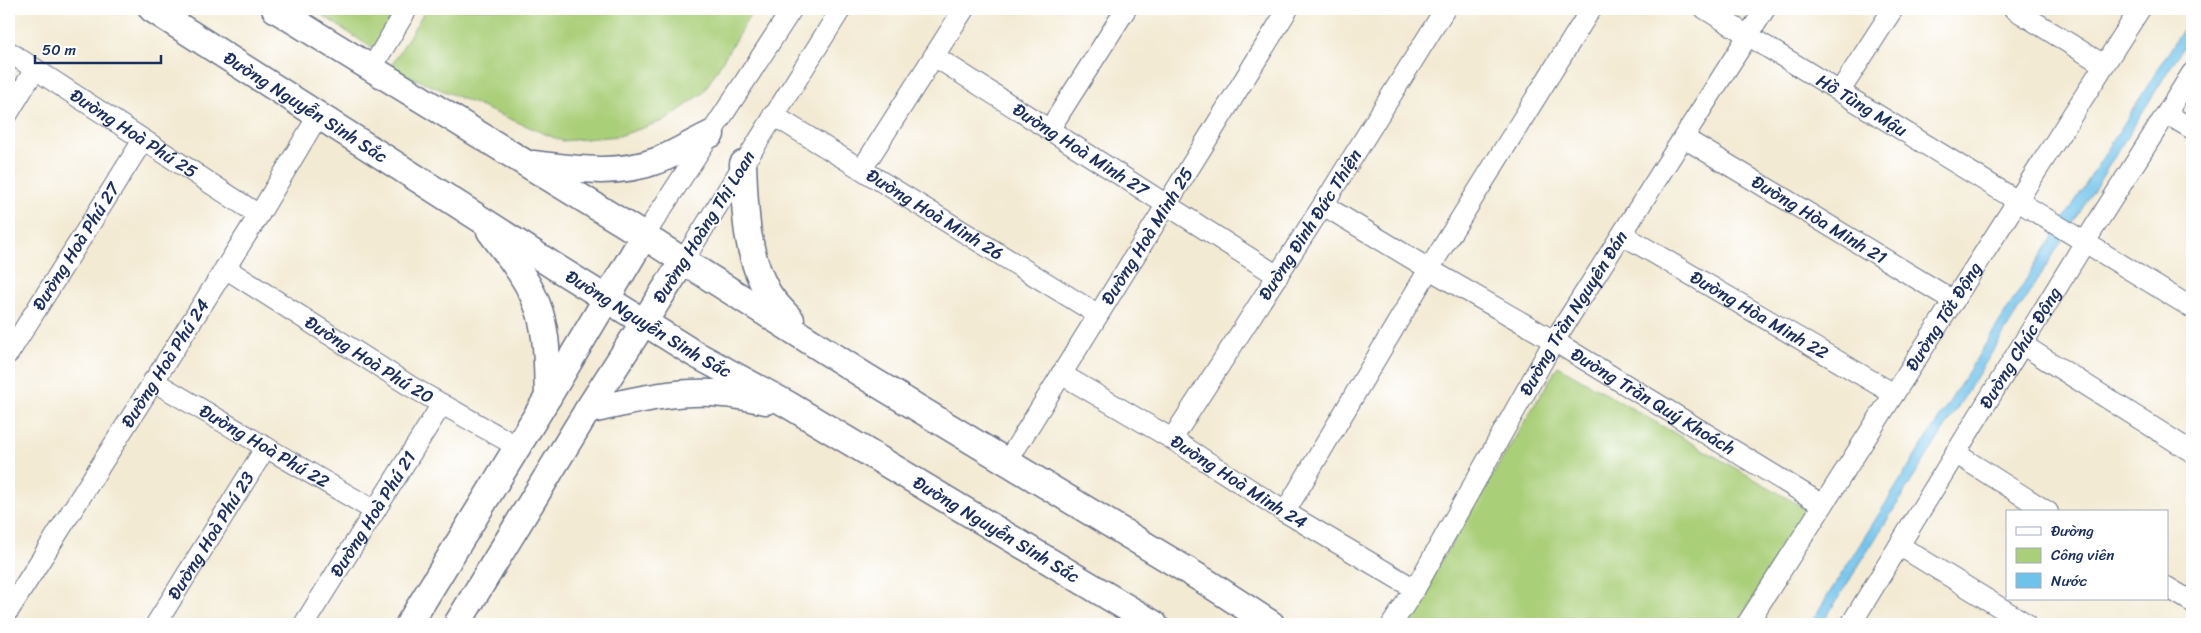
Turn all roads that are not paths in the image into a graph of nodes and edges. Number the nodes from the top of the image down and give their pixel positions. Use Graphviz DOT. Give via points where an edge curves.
graph roads {
  1 [pos="152,9"];
  2 [pos="275,9"];
  3 [pos="407,9"];
  4 [pos="792,9"];
  5 [pos="841,9"];
  6 [pos="964,9"];
  7 [pos="1126,9"];
  8 [pos="1288,9"];
  9 [pos="1445,9"];
  10 [pos="1591,9"];
  11 [pos="1705,9"];
  12 [pos="1765,9"];
  13 [pos="1893,9"];
  14 [pos="2014,9"];
  15 [pos="2140,9"];
  16 [pos="1749,36"];
  17 [pos="9,52"];
  18 [pos="934,56"];
  19 [pos="2104,65"];
  20 [pos="35,69"];
  21 [pos="371,69"];
  22 [pos="2192,73"];
  23 [pos="1840,91"];
  24 [pos="9,112"];
  25 [pos="319,114"];
  26 [pos="2166,114"];
  27 [pos="773,115"];
  28 [pos="2192,129"];
  29 [pos="1049,130"];
  30 [pos="711,134"];
  31 [pos="1684,138"];
  32 [pos="143,140"];
  33 [pos="524,163"];
  34 [pos="743,164"];
  35 [pos="862,169"];
  36 [pos="2021,202"];
  37 [pos="1165,205"];
  38 [pos="1324,205"];
  39 [pos="259,215"];
  40 [pos="479,217"];
  41 [pos="1623,234"];
  42 [pos="644,236"];
  43 [pos="2082,240"];
  44 [pos="683,261"];
  45 [pos="225,268"];
  46 [pos="1429,269"];
  47 [pos="1278,276"];
  48 [pos="606,299"];
  49 [pos="1954,301"];
  50 [pos="2192,308"];
  51 [pos="1097,314"];
  52 [pos="644,322"];
  53 [pos="808,340"];
  54 [pos="1554,341"];
  55 [pos="2023,345"];
  56 [pos="9,353"];
  57 [pos="1060,374"];
  58 [pos="154,381"];
  59 [pos="1894,394"];
  60 [pos="548,397"];
  61 [pos="442,404"];
  62 [pos="787,404"];
  63 [pos="587,412"];
  64 [pos="1172,439"];
  65 [pos="266,447"];
  66 [pos="518,447"];
  67 [pos="2192,452"];
  68 [pos="1955,454"];
  69 [pos="1007,462"];
  70 [pos="1823,505"];
  71 [pos="2045,510"];
  72 [pos="375,511"];
  73 [pos="1285,512"];
  74 [pos="1900,546"];
  75 [pos="2168,588"];
  76 [pos="1415,589"];
  77 [pos="2192,602"];
  78 [pos="10,607"];
  79 [pos="156,624"];
  80 [pos="304,624"];
  81 [pos="409,624"];
  82 [pos="457,624"];
  83 [pos="1154,624"];
  84 [pos="1270,624"];
  85 [pos="1392,624"];
  86 [pos="1747,624"];
  87 [pos="1851,624"];
  88 [pos="2027,624"];
  1 -- 25 [label="main road, Đường Nguyễn Sinh Sắc"];
  2 -- 21 [label="main road"];
  3 -- 21 [label="street"];
  4 -- 30 [label="street"];
  5 -- 27 [label="street, Đường Hoàng Thị Loan"];
  6 -- 18 [label="street"];
  7 -- 29 [label="street"];
  8 -- 37 [label="street, Đường Hoà Minh 25"];
  9 -- 38 [label="street, Đường Đinh Đức Thiện"];
  10 -- 46 [label="street"];
  11 -- 16 [label="street, Hồ Tùng Mậu"];
  12 -- 16 [label="street, Đường Trần Nguyên Đán"];
  13 -- 23 [label="street"];
  14 -- 19 [label="street"];
  15 -- 19 [label="street, Đường Tốt Động"];
  16 -- 23 [label="street, Hồ Tùng Mậu"];
  16 -- 31 [label="street, Đường Trần Nguyên Đán"];
  17 -- 20 [label="street, Đường Hoà Phú 25"];
  18 -- 29 [label="street, Đường Hoà Minh 27"];
  18 -- 35 [label="street"];
  19 -- 36 [label="street, Đường Tốt Động"];
  20 -- 24 [label="street"];
  20 -- 32 [label="street, Đường Hoà Phú 25"];
  21 -- 33 [label="main road"];
  22 -- 26 [label="street, Đường Chúc Động"];
  23 -- 36 [label="street, Hồ Tùng Mậu"];
  25 -- 39 [label="street, Đường Hoà Phú 24"];
  25 -- 40 [label="main road, Đường Nguyễn Sinh Sắc"];
  26 -- 28 [label="street"];
  26 -- 43 [label="street, Đường Chúc Động"];
  27 -- 34 [label="street, Đường Hoàng Thị Loan"];
  27 -- 35 [label="street, Đường Hoà Minh 26"];
  29 -- 37 [label="street, Đường Hoà Minh 27"];
  30 -- 33 [label="main road" via="658,160 621,170 582,170"];
  30 -- 42 [label="street"];
  31 -- 41 [label="street, Đường Trần Nguyên Đán"];
  31 -- 49 [label="street, Đường Hòa Minh 21"];
  32 -- 39 [label="street, Đường Hoà Phú 25"];
  32 -- 56 [label="street, Đường Hoà Phú 27"];
  33 -- 42 [label="main road"];
  34 -- 44 [label="street, Đường Hoàng Thị Loan"];
  34 -- 53 [label="main road" via="751,257 767,292"];
  35 -- 51 [label="street, Đường Hoà Minh 26"];
  36 -- 43 [label="street, Hồ Tùng Mậu"];
  36 -- 49 [label="street, Đường Tốt Động"];
  37 -- 47 [label="street, Đường Hoà Minh 27"];
  37 -- 51 [label="street, Đường Hoà Minh 25"];
  38 -- 46 [label="street, Đường Trần Quý Khoách"];
  38 -- 47 [label="street, Đường Đinh Đức Thiện"];
  39 -- 45 [label="street, Đường Hoà Phú 24"];
  40 -- 48 [label="main road, Đường Nguyễn Sinh Sắc"];
  40 -- 60 [label="main road" via="519,270 540,313 547,358"];
  41 -- 54 [label="street, Đường Trần Nguyên Đán"];
  41 -- 59 [label="street, Đường Hòa Minh 22"];
  42 -- 44 [label="main road"];
  42 -- 48 [label="main road"];
  43 -- 50 [label="street, Hồ Tùng Mậu"];
  43 -- 55 [label="street, Đường Chúc Động"];
  44 -- 52 [label="main road, Đường Hoàng Thị Loan"];
  44 -- 53 [label="main road"];
  45 -- 58 [label="street, Đường Hoà Phú 24"];
  45 -- 61 [label="street, Đường Hoà Phú 20"];
  46 -- 54 [label="street, Đường Trần Quý Khoách"];
  46 -- 73 [label="street"];
  47 -- 64 [label="street, Đường Đinh Đức Thiện"];
  48 -- 52 [label="main road, Đường Nguyễn Sinh Sắc"];
  48 -- 60 [label="main road"];
  49 -- 59 [label="street, Đường Tốt Động"];
  51 -- 57 [label="street, Đường Hoà Minh 25"];
  52 -- 62 [label="main road, Đường Nguyễn Sinh Sắc"];
  52 -- 63 [label="main road, Đường Hoàng Thị Loan"];
  53 -- 69 [label="main road"];
  54 -- 70 [label="street, Đường Trần Quý Khoách"];
  54 -- 76 [label="street, Đường Trần Nguyên Đán"];
  55 -- 67 [label="street"];
  55 -- 68 [label="street, Đường Chúc Động"];
  57 -- 64 [label="street, Đường Hoà Minh 24"];
  57 -- 69 [label="street, Đường Hoà Minh 25"];
  58 -- 65 [label="street, Đường Hoà Phú 22"];
  58 -- 78 [label="street, Đường Hoà Phú 24"];
  59 -- 70 [label="street, Đường Tốt Động"];
  60 -- 66 [label="main road"];
  61 -- 66 [label="street, Đường Hoà Phú 20"];
  61 -- 72 [label="street, Đường Hoà Phú 21"];
  62 -- 63 [label="main road" via="723,394 672,394"];
  62 -- 83 [label="main road, Đường Nguyễn Sinh Sắc"];
  63 -- 82 [label="main road, Đường Hoàng Thị Loan"];
  64 -- 73 [label="street, Đường Hoà Minh 24"];
  65 -- 72 [label="street, Đường Hoà Phú 22"];
  65 -- 79 [label="street, Đường Hoà Phú 23"];
  66 -- 81 [label="main road"];
  68 -- 71 [label="street"];
  68 -- 74 [label="street, Đường Chúc Động"];
  69 -- 84 [label="main road"];
  70 -- 86 [label="street, Đường Tốt Động"];
  72 -- 80 [label="street, Đường Hoà Phú 21"];
  73 -- 76 [label="street, Đường Hoà Minh 24"];
  74 -- 87 [label="street, Đường Chúc Động"];
  74 -- 88 [label="street"];
  75 -- 77 [label="street"];
  76 -- 85 [label="street, Đường Trần Nguyên Đán"];
}
